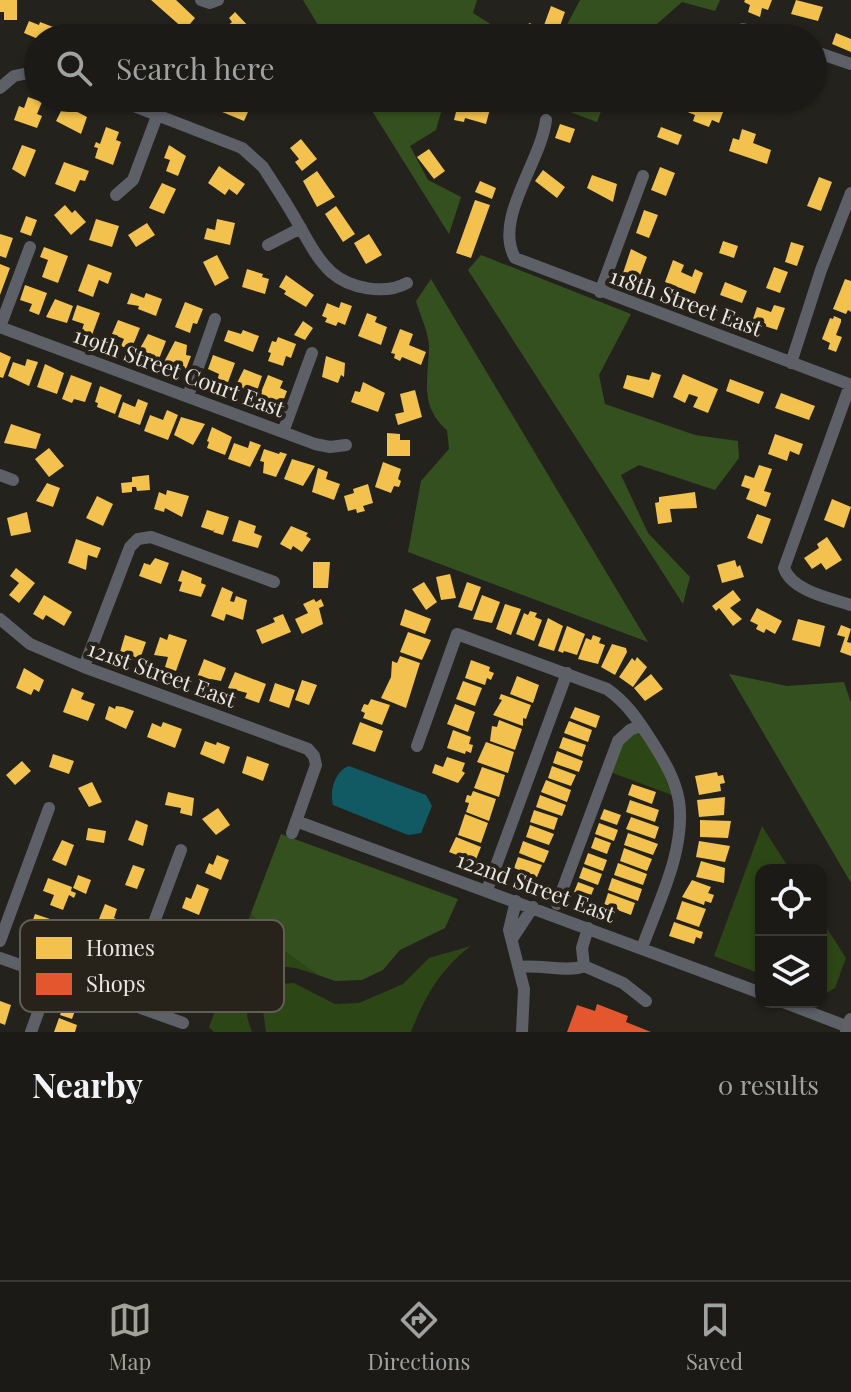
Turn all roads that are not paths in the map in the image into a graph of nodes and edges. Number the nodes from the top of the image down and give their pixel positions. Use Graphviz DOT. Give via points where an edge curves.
graph roads {
  1 [pos="201,0"];
  2 [pos="218,0"];
  3 [pos="827,56"];
  4 [pos="851,64"];
  5 [pos="24,74"];
  6 [pos="0,88"];
  7 [pos="147,112"];
  8 [pos="157,116"];
  9 [pos="546,120"];
  10 [pos="643,176"];
  11 [pos="851,193"];
  12 [pos="116,195"];
  13 [pos="301,228"];
  14 [pos="268,245"];
  15 [pos="30,247"];
  16 [pos="407,283"];
  17 [pos="600,292"];
  18 [pos="215,319"];
  19 [pos="0,327"];
  20 [pos="312,353"];
  21 [pos="791,363"];
  22 [pos="850,385"];
  23 [pos="188,396"];
  24 [pos="283,432"];
  25 [pos="346,445"];
  26 [pos="0,475"];
  27 [pos="13,480"];
  28 [pos="274,582"];
  29 [pos="851,605"];
  30 [pos="0,619"];
  31 [pos="84,667"];
  32 [pos="567,673"];
  33 [pos="641,725"];
  34 [pos="417,746"];
  35 [pos="49,808"];
  36 [pos="294,827"];
  37 [pos="181,850"];
  38 [pos="487,890"];
  39 [pos="516,901"];
  40 [pos="557,904"];
  41 [pos="533,907"];
  42 [pos="155,920"];
  43 [pos="588,928"];
  44 [pos="512,939"];
  45 [pos="0,941"];
  46 [pos="642,948"];
  47 [pos="0,958"];
  48 [pos="20,965"];
  49 [pos="584,966"];
  50 [pos="519,967"];
  51 [pos="755,991"];
  52 [pos="646,1001"];
  53 [pos="799,1008"];
  54 [pos="38,1012"];
  55 [pos="151,1012"];
  56 [pos="183,1023"];
  57 [pos="849,1027"];
  58 [pos="31,1032"];
  59 [pos="522,1032"];
  1 -- 2 [label="street"];
  3 -- 4 [label="street"];
  5 -- 6 [label="street"];
  7 -- 8 [label="street"];
  8 -- 12 [label="street" via="133,180"];
  8 -- 13 [label="street" via="254,156"];
  9 -- 17 [label="street, 118th Street East" via="537,157 510,220 511,251 515,258"];
  10 -- 17 [label="street"];
  11 -- 21 [label="street"];
  13 -- 14 [label="street"];
  13 -- 16 [label="street" via="340,279 385,290"];
  15 -- 19 [label="street"];
  17 -- 21 [label="street, 118th Street East"];
  18 -- 23 [label="street"];
  19 -- 23 [label="street, 119th Street Court East"];
  20 -- 24 [label="street"];
  21 -- 22 [label="street, 118th Street East"];
  22 -- 29 [label="street" via="784,568 789,579 805,588"];
  23 -- 24 [label="street, 119th Street Court East"];
  24 -- 25 [label="street, 119th Street Court East" via="315,444"];
  26 -- 27 [label="street"];
  28 -- 31 [label="street" via="151,537 138,539 130,547"];
  30 -- 31 [label="street, 121st Street East" via="30,644"];
  31 -- 36 [label="street, 121st Street East" via="304,746 314,756 315,769"];
  32 -- 33 [label="street" via="620,698"];
  32 -- 34 [label="street" via="457,634"];
  32 -- 38 [label="street"];
  33 -- 40 [label="street" via="618,741"];
  33 -- 46 [label="street" via="665,762 679,813 676,850"];
  35 -- 45 [label="street"];
  36 -- 38 [label="street, 122nd Street East"];
  37 -- 42 [label="street"];
  38 -- 39 [label="street, 122nd Street East"];
  39 -- 41 [label="street, 122nd Street East"];
  39 -- 44 [label="street" via="509,923"];
  41 -- 43 [label="street, 122nd Street East"];
  41 -- 44 [label="street"];
  43 -- 46 [label="street, 122nd Street East"];
  43 -- 49 [label="street"];
  44 -- 50 [label="street"];
  46 -- 51 [label="street, 122nd Street East"];
  47 -- 48 [label="street"];
  49 -- 50 [label="street"];
  49 -- 52 [label="street" via="623,983"];
  50 -- 59 [label="street" via="525,1003"];
  53 -- 57 [label="street"];
  54 -- 58 [label="street"];
  55 -- 56 [label="street"];
}
